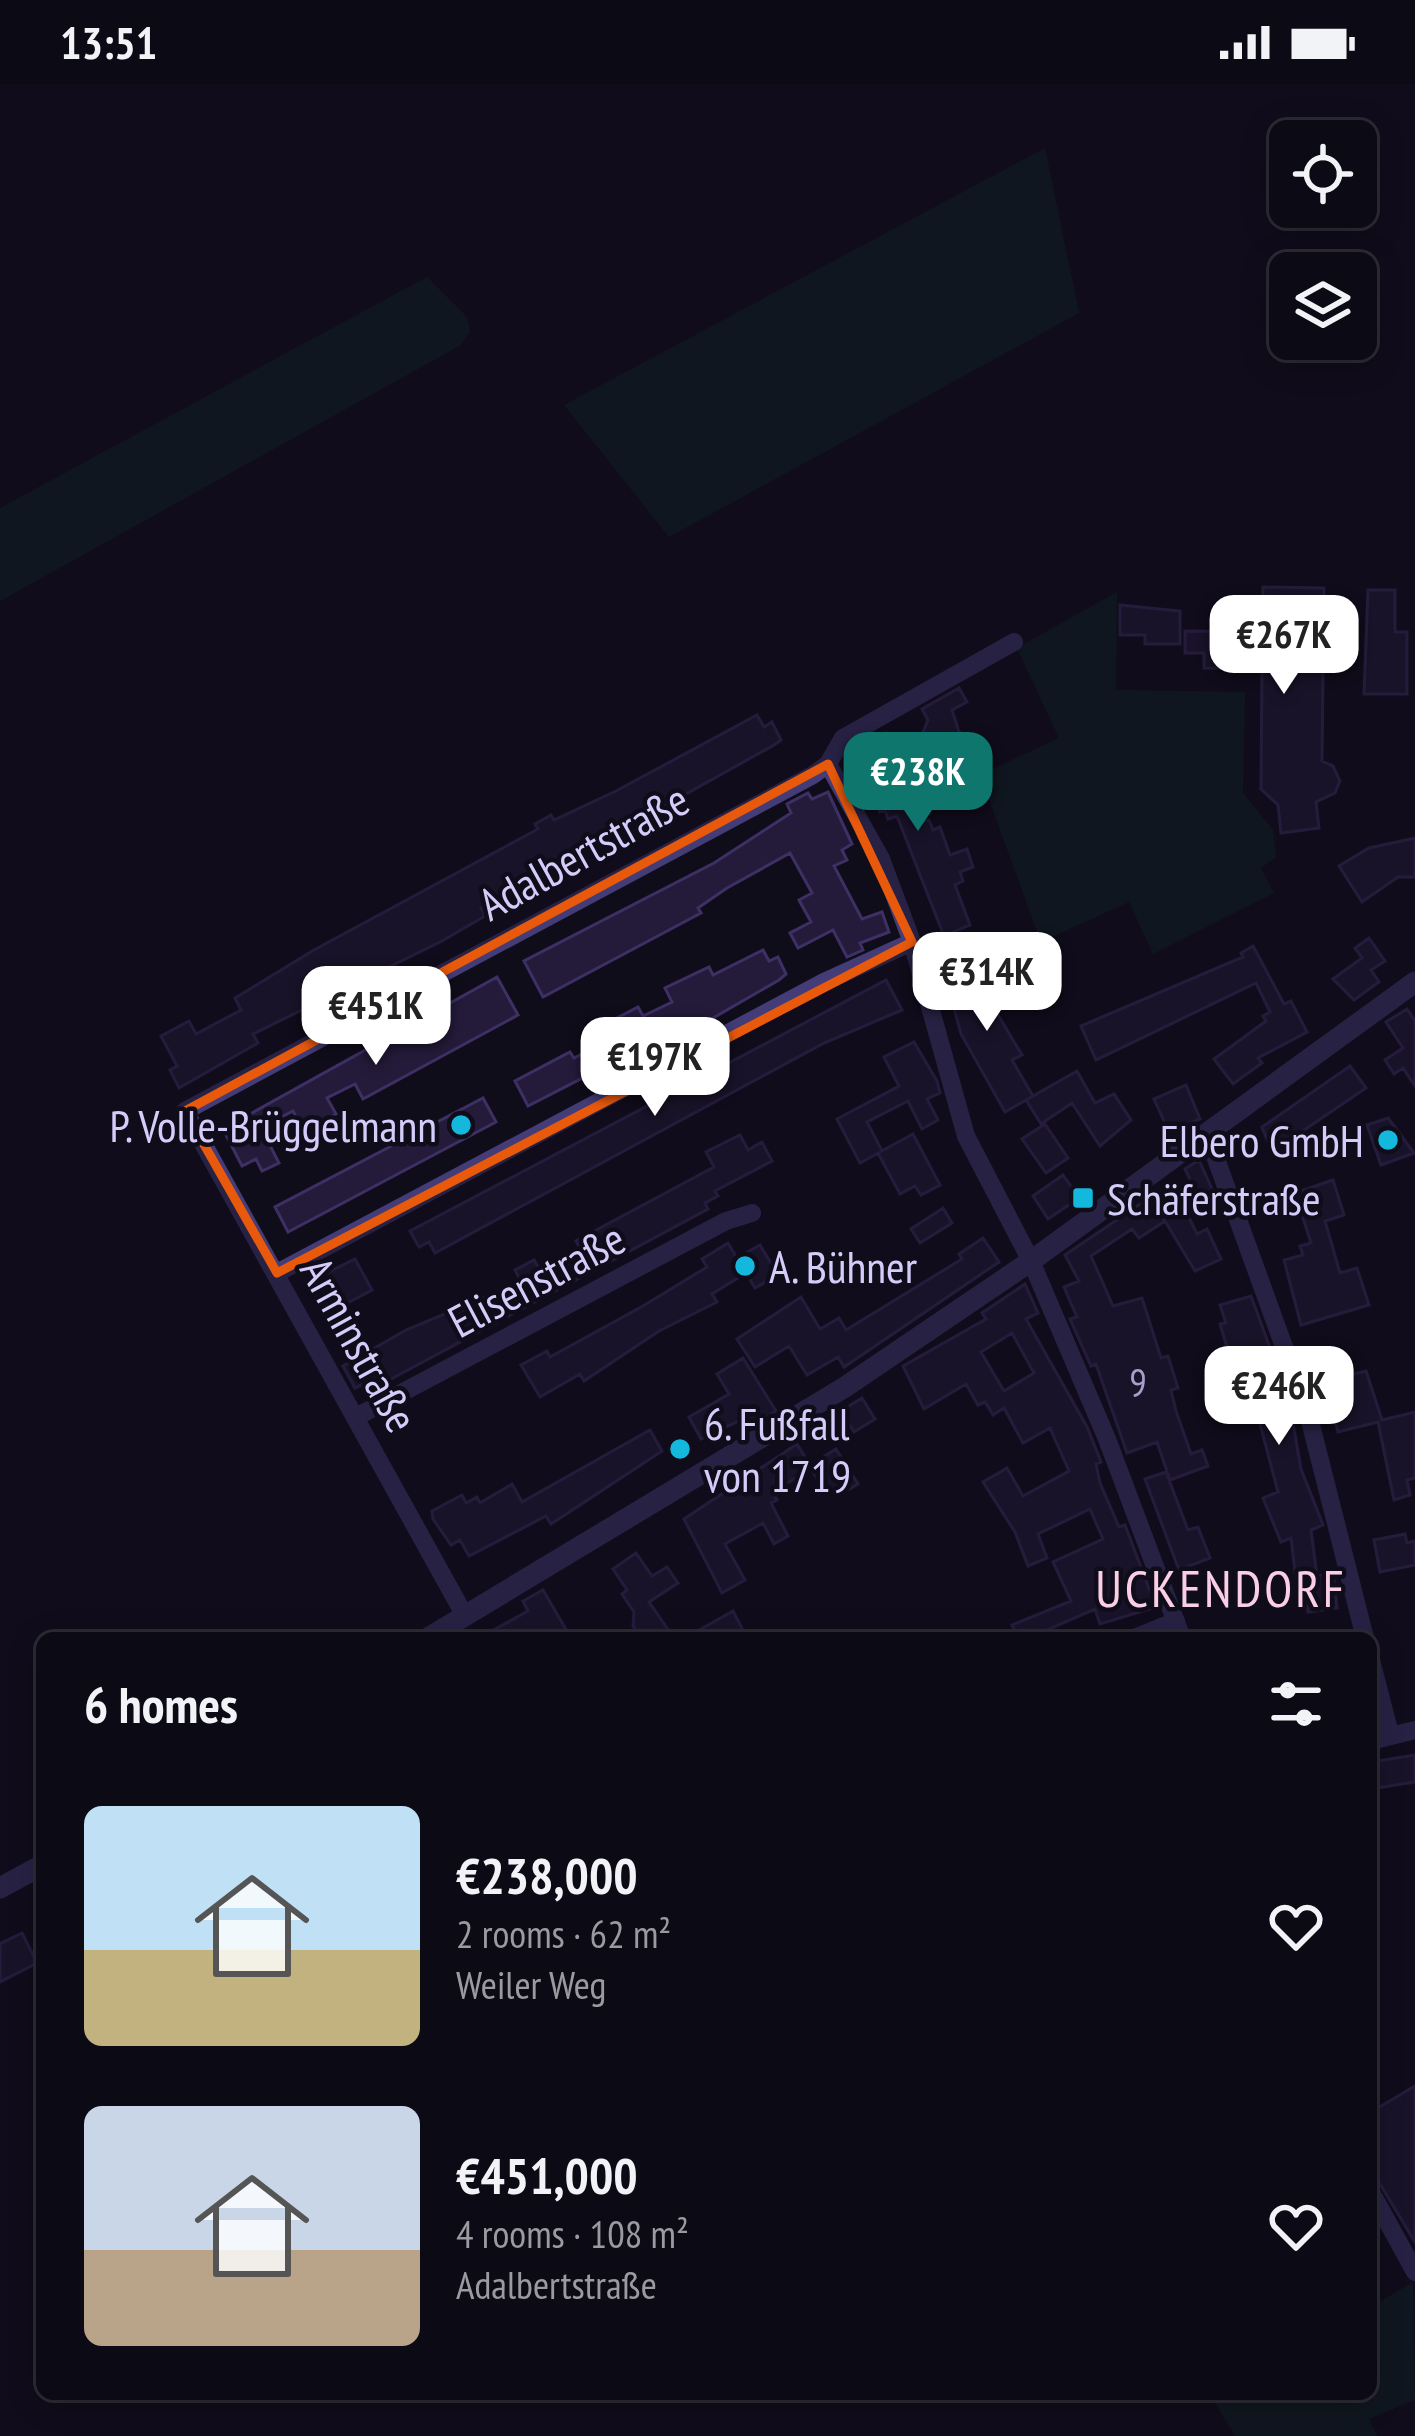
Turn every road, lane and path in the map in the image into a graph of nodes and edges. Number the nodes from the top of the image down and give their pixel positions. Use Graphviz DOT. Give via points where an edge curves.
graph roads {
  1 [pos="1014,642"];
  2 [pos="828,764"];
  3 [pos="911,942"];
  4 [pos="1415,982"];
  5 [pos="185,1111"];
  6 [pos="1208,1134"];
  7 [pos="752,1213"];
  8 [pos="1031,1262"];
  9 [pos="277,1273"];
  10 [pos="356,1418"];
  11 [pos="447,1630"];
  12 [pos="1179,1630"];
  13 [pos="1363,1632"];
  14 [pos="1415,1730"];
  15 [pos="1380,1737"];
  16 [pos="36,1868"];
  17 [pos="0,1888"];
  18 [pos="1377,2203"];
  19 [pos="1415,2272"];
  1 -- 2 [label="street, Adalbertstraße" via="843,738"];
  2 -- 3 [label="street" via="881,859"];
  2 -- 5 [label="street, Adalbertstraße"];
  3 -- 8 [label="street" via="966,1136"];
  3 -- 9 [label="street"];
  4 -- 6 [label="street"];
  5 -- 9 [label="street, Arminstraße"];
  6 -- 8 [label="street"];
  6 -- 13 [label="street" via="1302,1395"];
  7 -- 10 [label="street, Elisenstraße"];
  8 -- 11 [label="street" via="845,1387"];
  8 -- 12 [label="street"];
  9 -- 10 [label="street, Arminstraße"];
  10 -- 11 [label="street, Arminstraße"];
  14 -- 15 [label="street"];
  16 -- 17 [label="street"];
  18 -- 19 [label="street"];
}
